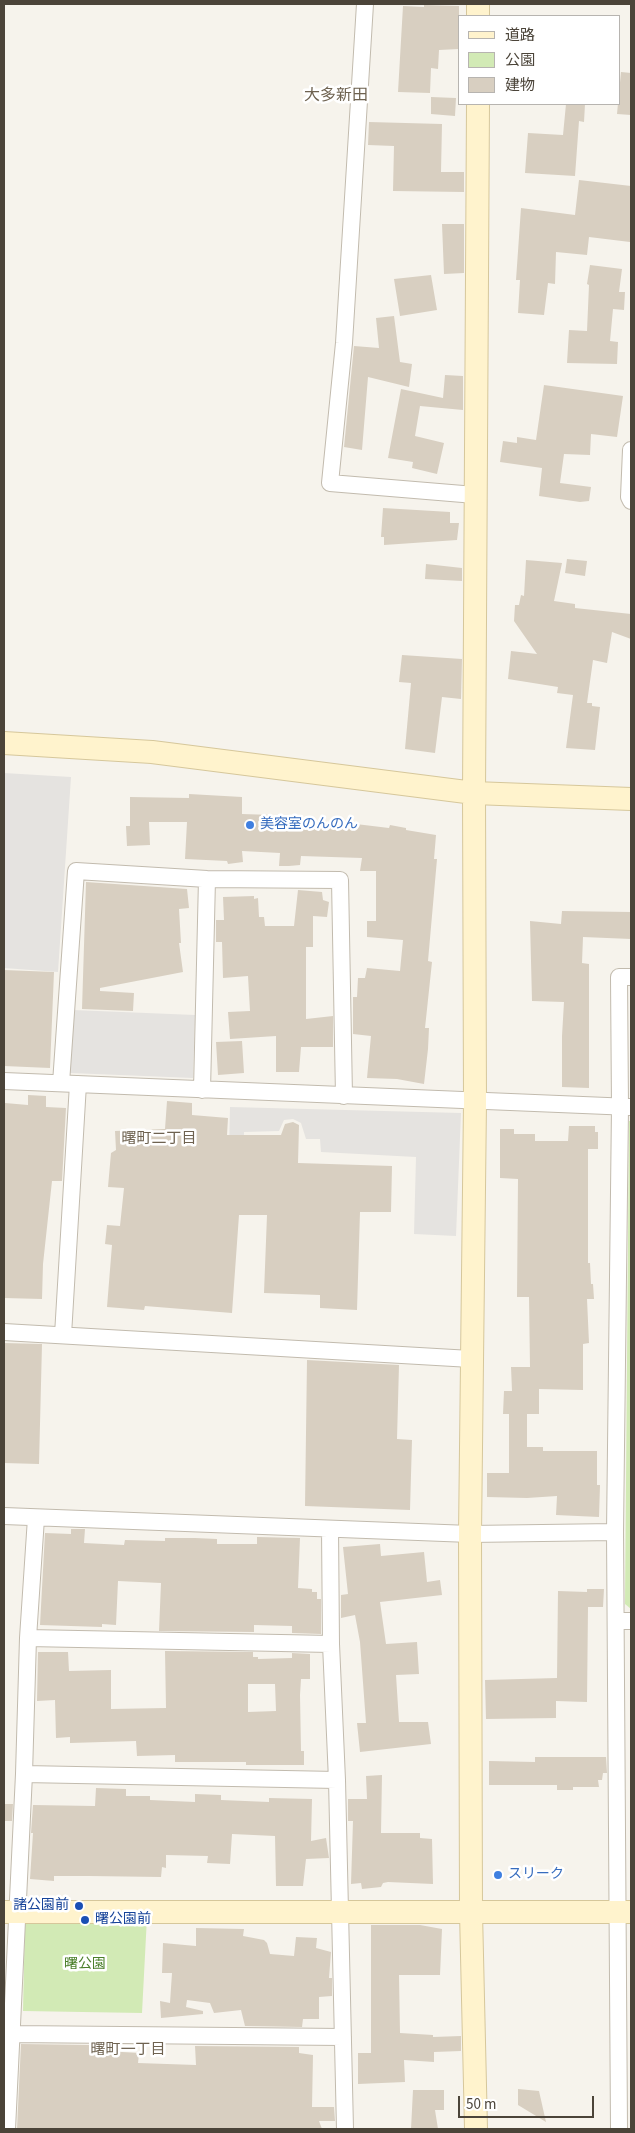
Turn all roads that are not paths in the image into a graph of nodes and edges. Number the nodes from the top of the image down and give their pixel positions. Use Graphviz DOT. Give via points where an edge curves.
graph roads {
  1 [pos="365,4"];
  2 [pos="478,105"];
  3 [pos="631,450"];
  4 [pos="476,495"];
  5 [pos="631,501"];
  6 [pos="4,743"];
  7 [pos="474,793"];
  8 [pos="631,800"];
  9 [pos="206,879"];
  10 [pos="631,977"];
  11 [pos="4,1081"];
  12 [pos="61,1083"];
  13 [pos="78,1084"];
  14 [pos="202,1090"];
  15 [pos="344,1096"];
  16 [pos="476,1102"];
  17 [pos="626,1107"];
  18 [pos="4,1332"];
  19 [pos="63,1335"];
  20 [pos="471,1359"];
  21 [pos="4,1516"];
  22 [pos="36,1518"];
  23 [pos="330,1529"];
  24 [pos="615,1532"];
  25 [pos="470,1534"];
  26 [pos="623,1621"];
  27 [pos="28,1638"];
  28 [pos="331,1644"];
  29 [pos="624,1763"];
  30 [pos="24,1774"];
  31 [pos="337,1780"];
  32 [pos="340,1911"];
  33 [pos="11,1912"];
  34 [pos="471,1912"];
  35 [pos="624,1912"];
  36 [pos="12,2034"];
  37 [pos="343,2037"];
  38 [pos="625,2039"];
  39 [pos="7,2129"];
  40 [pos="345,2129"];
  41 [pos="476,2129"];
  42 [pos="619,2129"];
  1 -- 4 [label="street" via="344,343 330,483"];
  2 -- 4 [label="street"];
  3 -- 5 [label="street"];
  4 -- 7 [label="street"];
  6 -- 7 [label="street" via="152,752"];
  7 -- 8 [label="street"];
  7 -- 16 [label="street"];
  9 -- 12 [label="street" via="76,871"];
  9 -- 14 [label="street"];
  9 -- 15 [label="street" via="340,880"];
  10 -- 17 [label="street" via="619,977"];
  11 -- 12 [label="street"];
  12 -- 13 [label="street"];
  13 -- 14 [label="street"];
  13 -- 19 [label="street"];
  14 -- 15 [label="street"];
  15 -- 16 [label="street"];
  16 -- 17 [label="street"];
  16 -- 20 [label="street"];
  17 -- 24 [label="street"];
  18 -- 19 [label="street"];
  19 -- 20 [label="street"];
  20 -- 25 [label="street"];
  21 -- 22 [label="street"];
  22 -- 23 [label="street"];
  22 -- 27 [label="street"];
  23 -- 25 [label="street"];
  23 -- 28 [label="street"];
  24 -- 25 [label="street"];
  24 -- 26 [label="street"];
  25 -- 34 [label="street"];
  26 -- 29 [label="street"];
  27 -- 28 [label="street"];
  27 -- 30 [label="street"];
  28 -- 31 [label="street"];
  29 -- 35 [label="street"];
  30 -- 31 [label="street"];
  30 -- 33 [label="street"];
  31 -- 32 [label="street"];
  32 -- 33 [label="street"];
  32 -- 34 [label="street"];
  32 -- 37 [label="street"];
  33 -- 36 [label="street"];
  34 -- 35 [label="street"];
  34 -- 41 [label="street"];
  35 -- 38 [label="street"];
  36 -- 37 [label="street"];
  36 -- 39 [label="street"];
  37 -- 40 [label="street"];
  38 -- 42 [label="street"];
}
